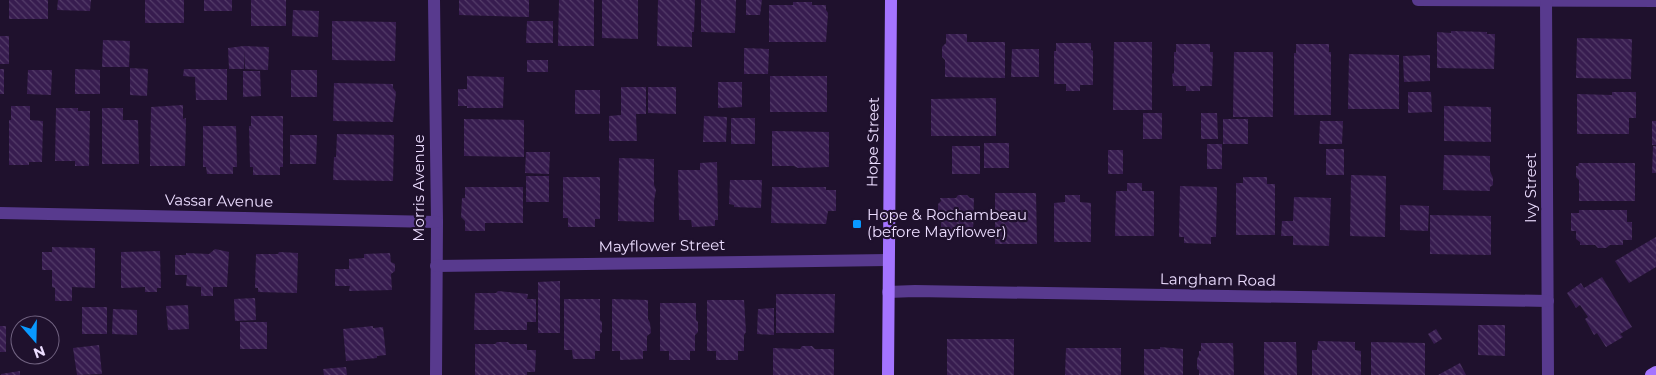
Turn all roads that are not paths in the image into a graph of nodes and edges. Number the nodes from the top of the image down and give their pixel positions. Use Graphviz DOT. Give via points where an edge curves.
graph roads {
  1 [pos="434,0"];
  2 [pos="892,0"];
  3 [pos="1418,0"];
  4 [pos="1546,1"];
  5 [pos="1656,2"];
  6 [pos="0,213"];
  7 [pos="436,222"];
  8 [pos="888,260"];
  9 [pos="436,266"];
  10 [pos="888,292"];
  11 [pos="1548,301"];
  12 [pos="1656,372"];
  13 [pos="436,375"];
  14 [pos="888,375"];
  15 [pos="1548,375"];
  16 [pos="1651,375"];
  1 -- 7 [label="street, Morris Avenue"];
  2 -- 8 [label="main road, Hope Street"];
  3 -- 4 [label="street"];
  4 -- 5 [label="street"];
  4 -- 11 [label="street, Ivy Street"];
  6 -- 7 [label="street, Vassar Avenue"];
  7 -- 9 [label="street, Morris Avenue"];
  8 -- 9 [label="street, Mayflower Street"];
  8 -- 10 [label="main road, Hope Street"];
  9 -- 13 [label="street, Morris Avenue"];
  10 -- 11 [label="street, Langham Road"];
  10 -- 14 [label="main road, Hope Street"];
  11 -- 15 [label="street, Ivy Street"];
  12 -- 16 [label="main road"];
}
